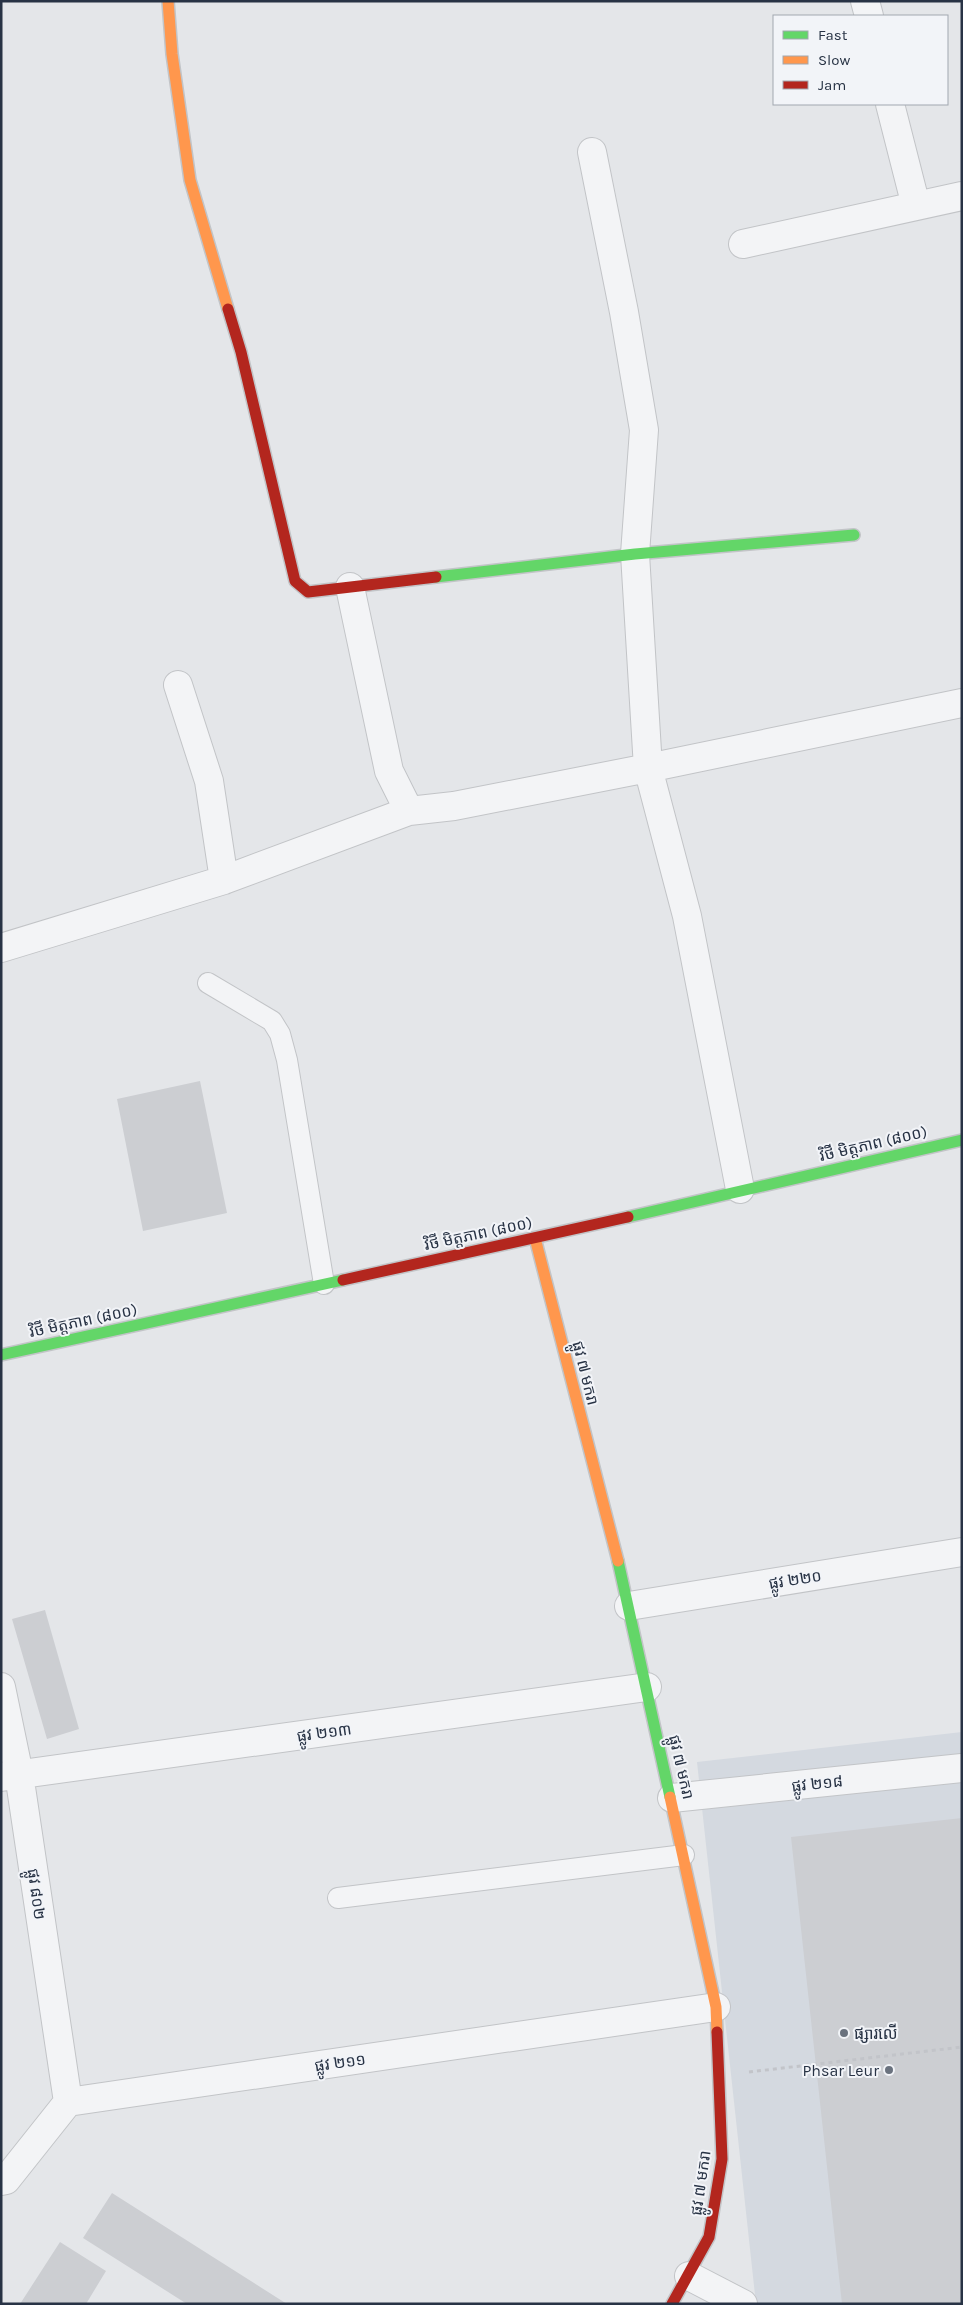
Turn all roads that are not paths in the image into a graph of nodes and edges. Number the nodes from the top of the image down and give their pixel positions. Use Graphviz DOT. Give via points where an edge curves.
graph roads {
  1 [pos="168,1"];
  2 [pos="865,1"];
  3 [pos="869,15"];
  4 [pos="890,105"];
  5 [pos="592,152"];
  6 [pos="962,196"];
  7 [pos="916,206"];
  8 [pos="743,244"];
  9 [pos="854,535"];
  10 [pos="635,554"];
  11 [pos="350,587"];
  12 [pos="178,685"];
  13 [pos="962,703"];
  14 [pos="648,768"];
  15 [pos="409,811"];
  16 [pos="224,880"];
  17 [pos="1,948"];
  18 [pos="208,983"];
  19 [pos="962,1140"];
  20 [pos="740,1190"];
  21 [pos="535,1238"];
  22 [pos="324,1284"];
  23 [pos="1,1355"];
  24 [pos="962,1552"];
  25 [pos="629,1606"];
  26 [pos="1,1687"];
  27 [pos="647,1687"];
  28 [pos="962,1768"];
  29 [pos="10,1776"];
  30 [pos="672,1798"];
  31 [pos="684,1855"];
  32 [pos="338,1898"];
  33 [pos="716,2007"];
  34 [pos="68,2102"];
  35 [pos="3,2183"];
  36 [pos="689,2276"];
  37 [pos="672,2304"];
  38 [pos="742,2304"];
  1 -- 11 [label="street" via="190,180 241,352 295,581 308,592"];
  2 -- 3 [label="street"];
  4 -- 7 [label="street"];
  5 -- 10 [label="street" via="644,430"];
  6 -- 7 [label="street"];
  7 -- 8 [label="street"];
  9 -- 10 [label="street"];
  10 -- 11 [label="street"];
  10 -- 14 [label="street"];
  11 -- 15 [label="street" via="389,771"];
  12 -- 16 [label="street" via="209,781"];
  13 -- 14 [label="street"];
  14 -- 15 [label="street" via="454,806"];
  14 -- 20 [label="street" via="687,916"];
  15 -- 16 [label="street"];
  16 -- 17 [label="street"];
  18 -- 22 [label="lane" via="272,1021 280,1034"];
  19 -- 20 [label="street, វិថី មិត្តភាព (៨០០)"];
  20 -- 21 [label="street, វិថី មិត្តភាព (៨០០)"];
  21 -- 22 [label="street, វិថី មិត្តភាព (៨០០)"];
  21 -- 25 [label="street, ផ្លូវ ៧ មករា"];
  22 -- 23 [label="street, វិថី មិត្តភាព (៨០០)"];
  24 -- 25 [label="street, ផ្លូវ ២២០"];
  25 -- 27 [label="street, ផ្លូវ ៧ មករា"];
  26 -- 29 [label="street, ផ្លូវ ៨០២"];
  27 -- 29 [label="street, ផ្លូវ ២១៣"];
  27 -- 30 [label="street, ផ្លូវ ៧ មករា"];
  28 -- 30 [label="street, ផ្លូវ ២១៨"];
  29 -- 34 [label="street, ផ្លូវ ៨០២"];
  30 -- 31 [label="street, ផ្លូវ ៧ មករា"];
  31 -- 32 [label="lane"];
  31 -- 33 [label="street, ផ្លូវ ៧ មករា"];
  33 -- 34 [label="street, ផ្លូវ ២១១"];
  33 -- 36 [label="street, ផ្លូវ ៧ មករា" via="722,2160 709,2237"];
  34 -- 35 [label="street"];
  36 -- 37 [label="street, ផ្លូវ ៧ មករា"];
  36 -- 38 [label="street"];
}
